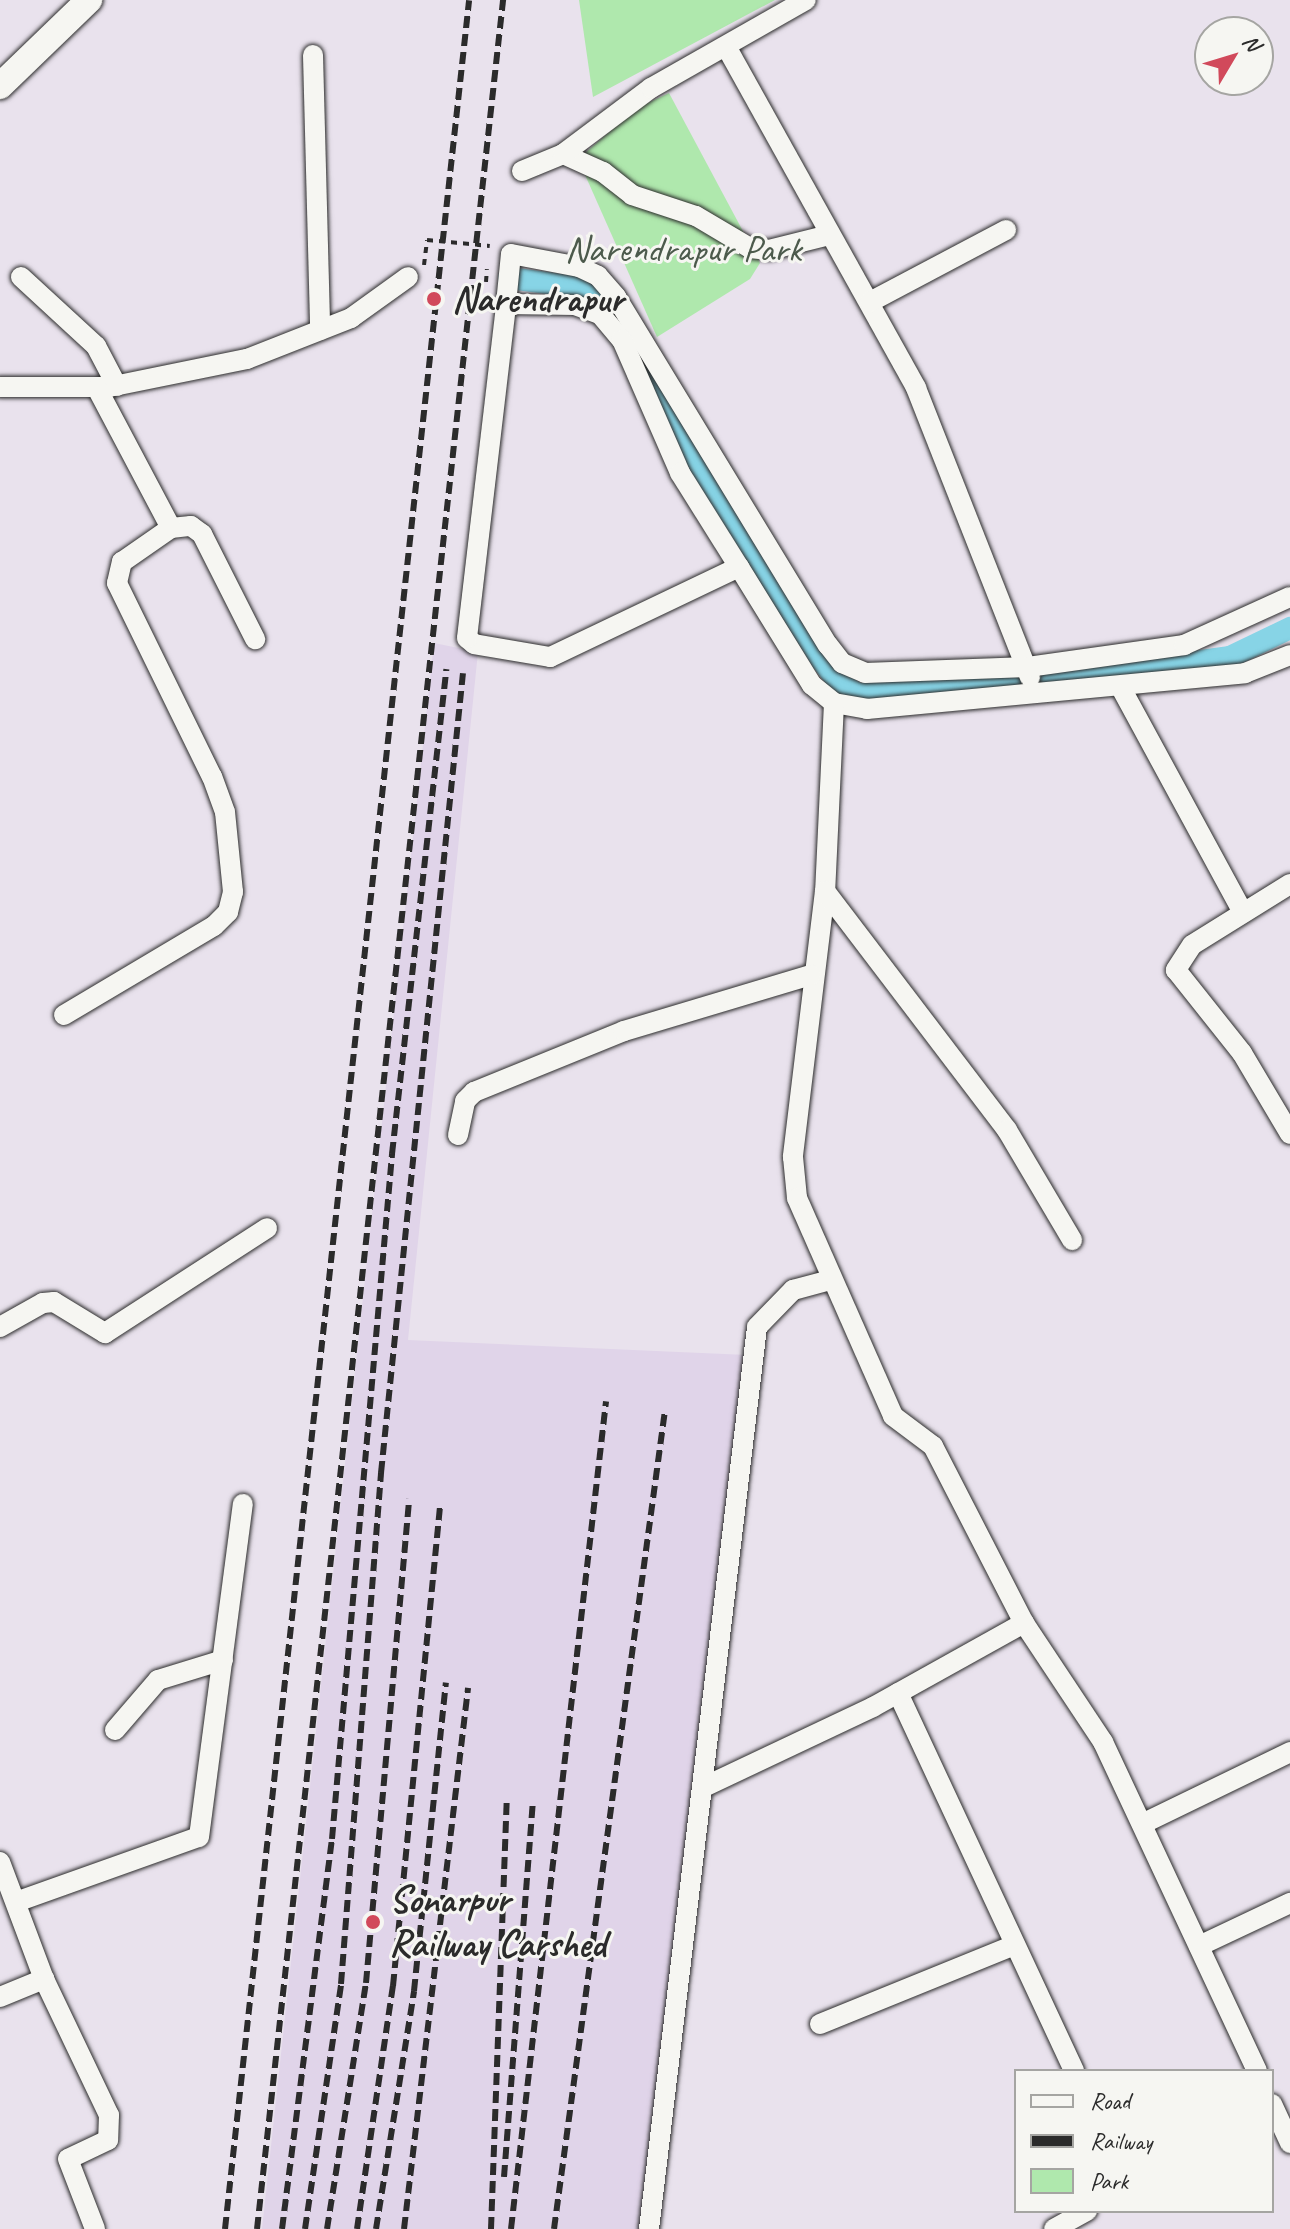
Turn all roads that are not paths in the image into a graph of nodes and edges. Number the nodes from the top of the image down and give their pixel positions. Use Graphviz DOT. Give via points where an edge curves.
graph roads {
  1 [pos="89,0"];
  2 [pos="806,0"];
  3 [pos="727,48"];
  4 [pos="313,55"];
  5 [pos="0,86"];
  6 [pos="563,154"];
  7 [pos="522,171"];
  8 [pos="1006,230"];
  9 [pos="829,235"];
  10 [pos="415,276"];
  11 [pos="21,277"];
  12 [pos="870,302"];
  13 [pos="506,304"];
  14 [pos="320,330"];
  15 [pos="0,387"];
  16 [pos="107,387"];
  17 [pos="171,528"];
  18 [pos="739,567"];
  19 [pos="1290,597"];
  20 [pos="255,639"];
  21 [pos="1288,660"];
  22 [pos="1028,667"];
  23 [pos="1120,686"];
  24 [pos="1034,694"];
  25 [pos="834,703"];
  26 [pos="1290,884"];
  27 [pos="825,891"];
  28 [pos="1243,913"];
  29 [pos="811,975"];
  30 [pos="64,1015"];
  31 [pos="1290,1134"];
  32 [pos="458,1135"];
  33 [pos="267,1228"];
  34 [pos="1072,1240"];
  35 [pos="831,1280"];
  36 [pos="0,1327"];
  37 [pos="243,1504"];
  38 [pos="1024,1623"];
  39 [pos="223,1660"];
  40 [pos="898,1693"];
  41 [pos="115,1730"];
  42 [pos="1290,1752"];
  43 [pos="704,1787"];
  44 [pos="1142,1824"];
  45 [pos="0,1862"];
  46 [pos="16,1902"];
  47 [pos="1290,1903"];
  48 [pos="1015,1945"];
  49 [pos="1199,1946"];
  50 [pos="44,1979"];
  51 [pos="0,1997"];
  52 [pos="820,2024"];
  53 [pos="1073,2069"];
  54 [pos="1256,2069"];
  55 [pos="1274,2108"];
  56 [pos="1290,2143"];
  57 [pos="1083,2213"];
  58 [pos="95,2229"];
  59 [pos="649,2229"];
  60 [pos="1054,2229"];
  1 -- 5 [label="street"];
  2 -- 3 [label="street"];
  3 -- 6 [label="street" via="651,88"];
  3 -- 9 [label="street"];
  4 -- 14 [label="street"];
  6 -- 7 [label="street"];
  6 -- 9 [label="street" via="603,172 632,195 696,216 750,248 769,250"];
  8 -- 12 [label="street"];
  9 -- 12 [label="street"];
  10 -- 14 [label="street" via="351,318"];
  11 -- 16 [label="street" via="96,346"];
  12 -- 22 [label="street" via="916,388"];
  13 -- 18 [label="street" via="575,305 600,314 622,340 680,473"];
  13 -- 18 [label="street" via="467,638 474,644 550,657"];
  13 -- 22 [label="street" via="511,254 579,267 598,276 616,297 842,663 865,673 888,674"];
  14 -- 16 [label="street" via="247,359"];
  15 -- 16 [label="street"];
  16 -- 17 [label="street"];
  17 -- 20 [label="street" via="191,526 202,534"];
  17 -- 30 [label="street" via="122,562 117,583 212,777 225,812 233,892 228,912 214,926"];
  18 -- 25 [label="street" via="812,685"];
  19 -- 22 [label="street" via="1184,645"];
  21 -- 23 [label="street" via="1245,673"];
  22 -- 24 [label="street"];
  23 -- 24 [label="street"];
  23 -- 28 [label="street"];
  24 -- 25 [label="street" via="867,709"];
  25 -- 27 [label="street"];
  26 -- 28 [label="street"];
  27 -- 29 [label="street"];
  27 -- 34 [label="street" via="1007,1130"];
  28 -- 31 [label="street" via="1192,945 1176,970 1242,1053"];
  29 -- 32 [label="street" via="624,1031 474,1092 465,1101"];
  29 -- 35 [label="street" via="793,1176 804,1218"];
  33 -- 36 [label="street" via="105,1333 54,1302"];
  35 -- 38 [label="street" via="893,1416 933,1446"];
  35 -- 43 [label="street" via="793,1290 757,1327"];
  37 -- 39 [label="street"];
  38 -- 40 [label="street"];
  38 -- 44 [label="street" via="1080,1702"];
  39 -- 41 [label="street" via="158,1680"];
  39 -- 46 [label="street" via="199,1837"];
  40 -- 43 [label="street"];
  40 -- 48 [label="street"];
  42 -- 44 [label="street"];
  43 -- 59 [label="street"];
  44 -- 49 [label="street"];
  45 -- 46 [label="street"];
  46 -- 50 [label="street"];
  47 -- 49 [label="street"];
  48 -- 52 [label="street"];
  48 -- 53 [label="street"];
  49 -- 54 [label="street"];
  50 -- 51 [label="street"];
  50 -- 58 [label="street" via="109,2115 108,2140 68,2159"];
  55 -- 56 [label="street"];
  57 -- 60 [label="street"];
}
